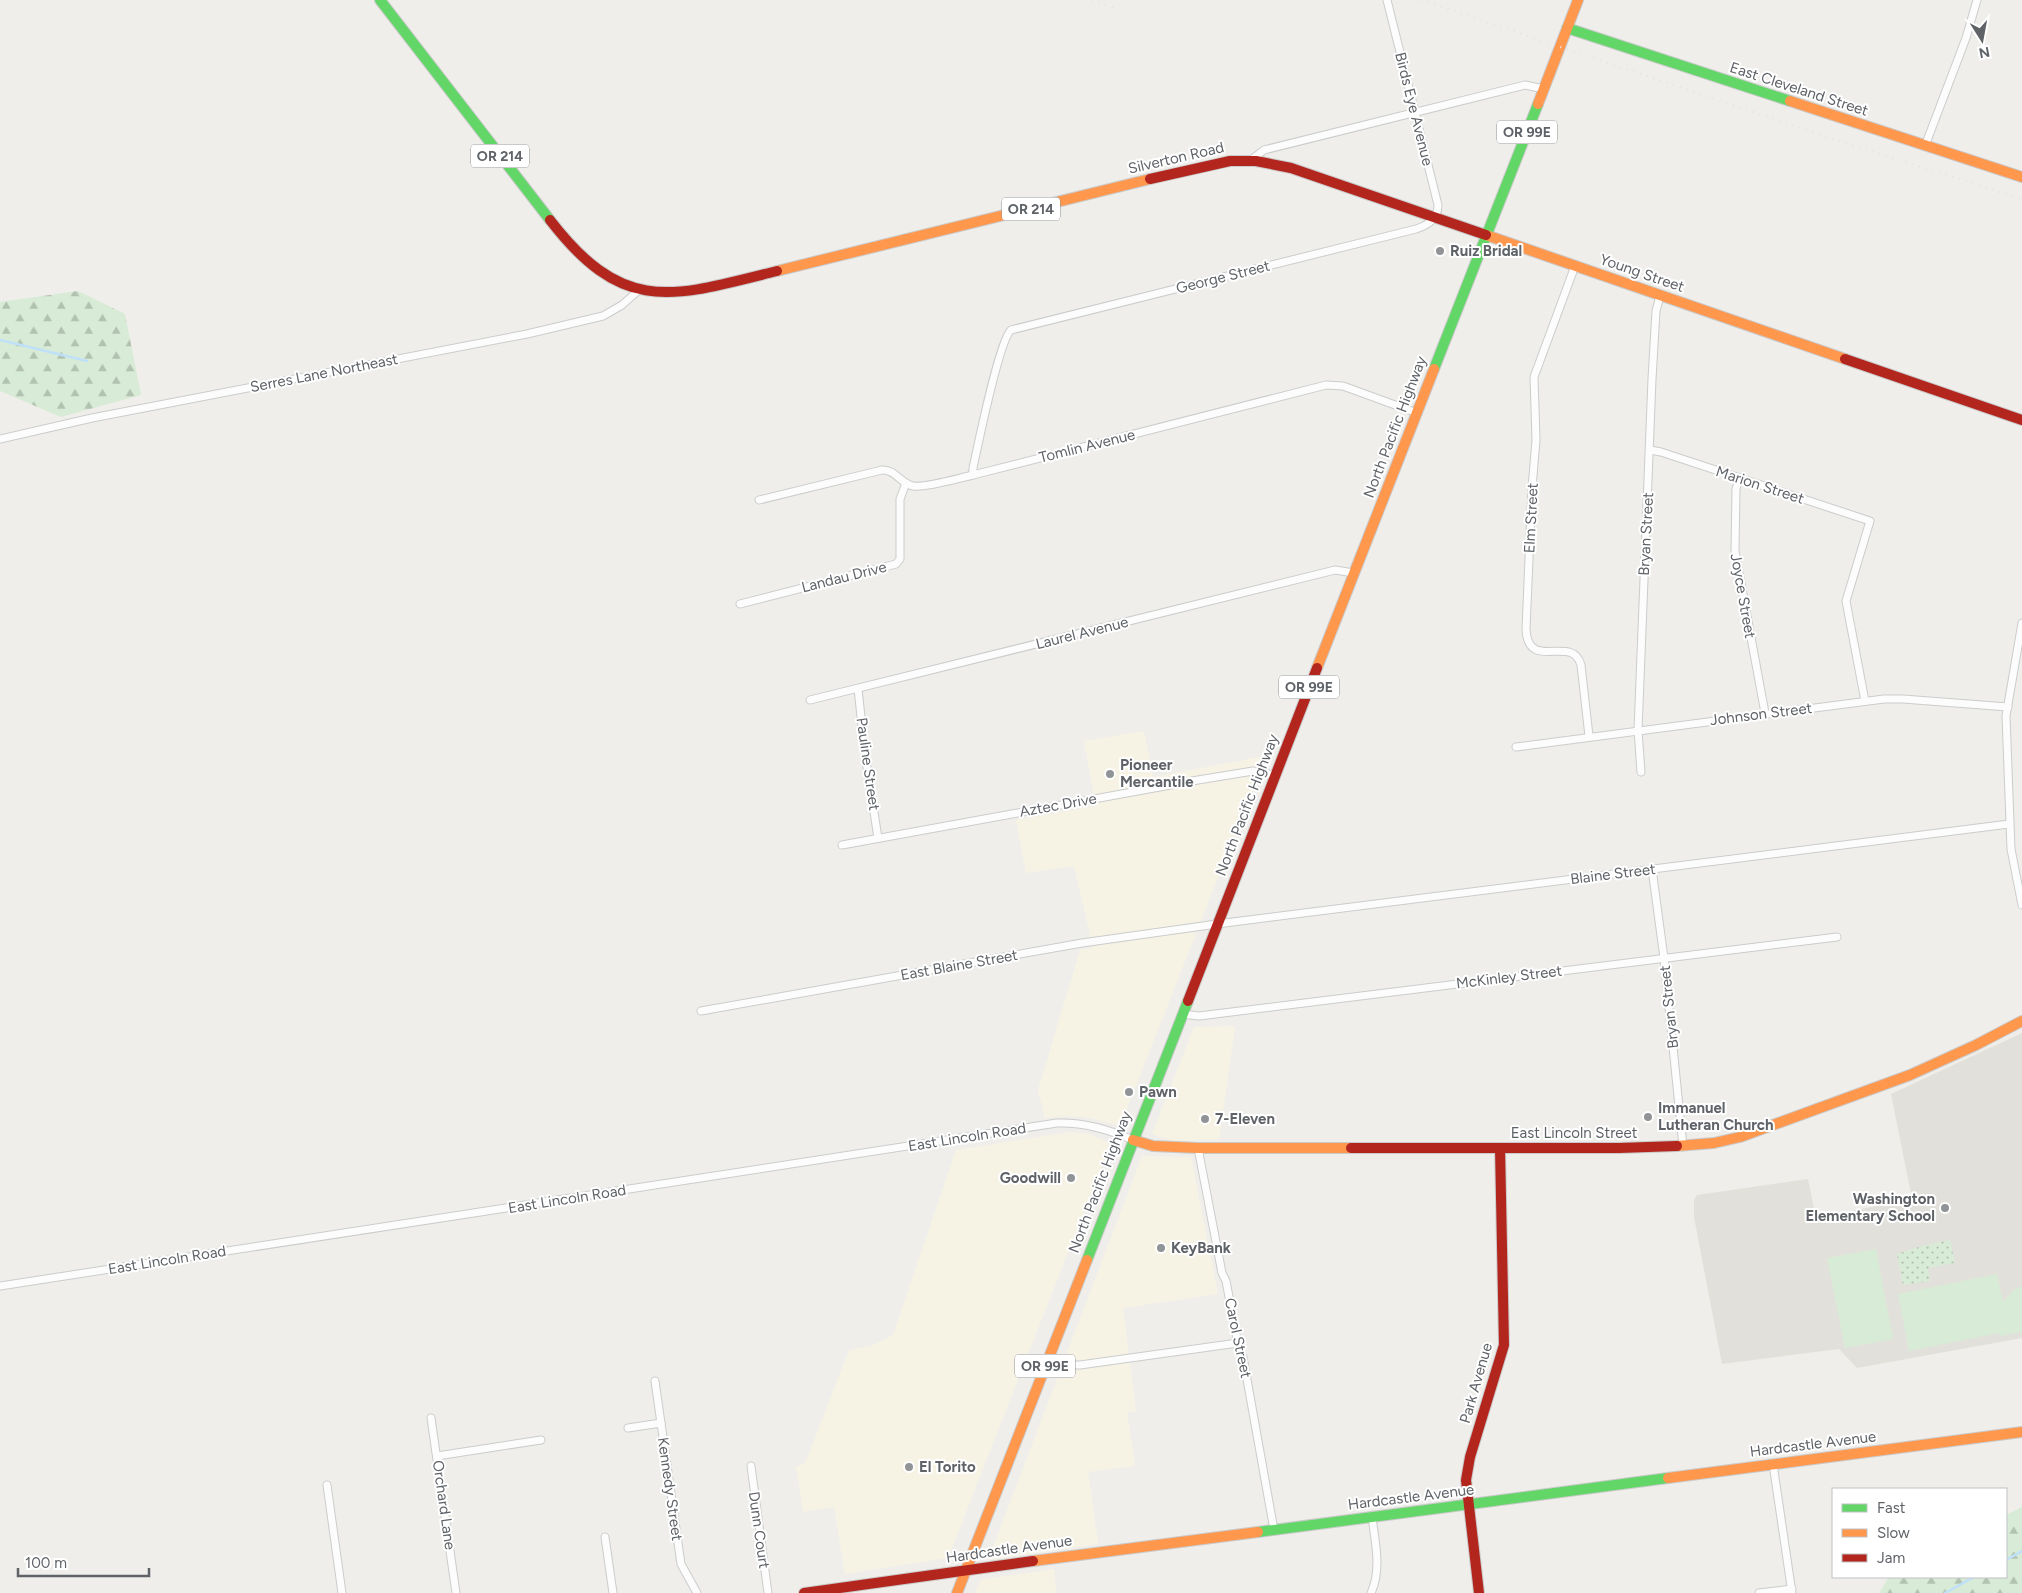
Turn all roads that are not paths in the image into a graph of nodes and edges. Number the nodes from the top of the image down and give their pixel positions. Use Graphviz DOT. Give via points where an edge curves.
graph roads {
  1 [pos="380,0"];
  2 [pos="1387,0"];
  3 [pos="1578,0"];
  4 [pos="1977,0"];
  5 [pos="1567,28"];
  6 [pos="1544,89"];
  7 [pos="1415,112"];
  8 [pos="1925,146"];
  9 [pos="1251,160"];
  10 [pos="2022,177"];
  11 [pos="1434,218"];
  12 [pos="1486,235"];
  13 [pos="1575,266"];
  14 [pos="639,290"];
  15 [pos="1660,296"];
  16 [pos="1417,413"];
  17 [pos="2022,420"];
  18 [pos="0,439"];
  19 [pos="1650,450"];
  20 [pos="973,475"];
  21 [pos="1739,479"];
  22 [pos="906,483"];
  23 [pos="759,500"];
  24 [pos="1354,573"];
  25 [pos="740,604"];
  26 [pos="2022,623"];
  27 [pos="858,689"];
  28 [pos="810,700"];
  29 [pos="1865,701"];
  30 [pos="2008,707"];
  31 [pos="1764,714"];
  32 [pos="1638,730"];
  33 [pos="1589,736"];
  34 [pos="1516,747"];
  35 [pos="1641,772"];
  36 [pos="1275,775"];
  37 [pos="2009,824"];
  38 [pos="878,838"];
  39 [pos="842,845"];
  40 [pos="1652,869"];
  41 [pos="2022,905"];
  42 [pos="1217,924"];
  43 [pos="1837,937"];
  44 [pos="1664,958"];
  45 [pos="701,1011"];
  46 [pos="1182,1014"];
  47 [pos="2022,1021"];
  48 [pos="1133,1140"];
  49 [pos="1683,1146"];
  50 [pos="1198,1148"];
  51 [pos="1500,1148"];
  52 [pos="0,1286"];
  53 [pos="1238,1343"];
  54 [pos="1048,1360"];
  55 [pos="655,1381"];
  56 [pos="431,1418"];
  57 [pos="661,1424"];
  58 [pos="628,1428"];
  59 [pos="2022,1432"];
  60 [pos="541,1440"];
  61 [pos="437,1456"];
  62 [pos="1773,1464"];
  63 [pos="751,1466"];
  64 [pos="327,1484"];
  65 [pos="1467,1505"];
  66 [pos="1372,1517"];
  67 [pos="1274,1530"];
  68 [pos="605,1537"];
  69 [pos="966,1570"];
  70 [pos="1792,1591"];
  71 [pos="342,1593"];
  72 [pos="456,1593"];
  73 [pos="613,1593"];
  74 [pos="697,1593"];
  75 [pos="768,1593"];
  76 [pos="804,1593"];
  77 [pos="957,1593"];
  78 [pos="1370,1593"];
  79 [pos="1479,1593"];
  80 [pos="1759,1593"];
  1 -- 14 [label="main road, OR 214" via="568,243 605,276"];
  2 -- 7 [label="street, Birds Eye Avenue"];
  3 -- 5 [label="main road, OR 99E"];
  4 -- 8 [label="street"];
  5 -- 6 [label="main road, North Pacific Highway / OR 99E"];
  5 -- 8 [label="main road, East Cleveland Street"];
  6 -- 7 [label="street, Silverton Road" via="1525,85"];
  6 -- 12 [label="main road, North Pacific Highway / OR 99E"];
  7 -- 9 [label="street, Silverton Road" via="1264,150"];
  7 -- 11 [label="street, Birds Eye Avenue" via="1438,205"];
  8 -- 10 [label="main road, East Cleveland Street"];
  9 -- 11 [label="main road, Young Street / OR 214" via="1291,168"];
  9 -- 14 [label="main road, Silverton Road / OR 214" via="1221,162 729,283 682,292"];
  11 -- 12 [label="main road, Young Street / OR 214"];
  11 -- 20 [label="street, George Street" via="1428,225 1416,229 1014,329 1009,332 1000,353"];
  12 -- 13 [label="main road, Young Street"];
  12 -- 16 [label="main road, North Pacific Highway / OR 99E"];
  13 -- 15 [label="main road, Young Street"];
  13 -- 33 [label="street, Elm Street" via="1534,378 1536,440 1526,629 1528,641 1535,650 1570,651 1578,656"];
  14 -- 18 [label="street, Serres Lane Northeast" via="610,313 575,323"];
  15 -- 17 [label="main road, Young Street"];
  15 -- 19 [label="street, Bryan Street" via="1656,311"];
  16 -- 20 [label="street, Tomlin Avenue" via="1343,386 1326,385"];
  16 -- 24 [label="main road, North Pacific Highway / OR 99E"];
  19 -- 21 [label="street, Marion Street"];
  19 -- 32 [label="street, Bryan Street"];
  20 -- 22 [label="street, Tomlin Avenue" via="921,486"];
  21 -- 29 [label="street, Marion Street" via="1870,522 1846,601"];
  21 -- 31 [label="street, Joyce Street" via="1734,551"];
  22 -- 23 [label="street, Tomlin Avenue" via="891,471 877,470"];
  22 -- 25 [label="street, Landau Drive" via="900,499 900,558 896,564"];
  24 -- 27 [label="street, Laurel Avenue" via="1335,570"];
  24 -- 36 [label="main road, North Pacific Highway / OR 99E"];
  26 -- 30 [label="street"];
  27 -- 28 [label="street, Laurel Avenue"];
  27 -- 38 [label="street, Pauline Street"];
  29 -- 30 [label="street, Johnson Street" via="1903,698"];
  29 -- 31 [label="street, Johnson Street"];
  30 -- 37 [label="street"];
  31 -- 32 [label="street, Johnson Street"];
  32 -- 33 [label="street, Johnson Street"];
  32 -- 35 [label="street, Bryan Street"];
  33 -- 34 [label="street, Johnson Street"];
  36 -- 38 [label="street, Aztec Drive" via="1253,771"];
  36 -- 42 [label="main road, North Pacific Highway / OR 99E"];
  37 -- 40 [label="street, Blaine Street"];
  37 -- 41 [label="street"];
  38 -- 39 [label="street, Aztec Drive"];
  40 -- 42 [label="street, Blaine Street"];
  40 -- 44 [label="street, Bryan Street"];
  42 -- 45 [label="street, East Blaine Street" via="1082,943"];
  42 -- 46 [label="main road, North Pacific Highway / OR 99E"];
  43 -- 44 [label="street, McKinley Street"];
  44 -- 46 [label="street, McKinley Street" via="1199,1016"];
  44 -- 49 [label="street, Bryan Street"];
  46 -- 48 [label="main road, North Pacific Highway / OR 99E"];
  47 -- 49 [label="main road, East Lincoln Street" via="1960,1053 1882,1086 1732,1139"];
  48 -- 50 [label="main road, East Lincoln Street" via="1152,1146"];
  48 -- 52 [label="street, East Lincoln Road" via="1092,1125 1072,1122"];
  48 -- 54 [label="main road, North Pacific Highway / OR 99E"];
  49 -- 51 [label="main road, East Lincoln Street"];
  50 -- 51 [label="main road, East Lincoln Street"];
  50 -- 53 [label="street, Carol Street"];
  51 -- 65 [label="main road, Park Avenue" via="1504,1345 1468,1467"];
  53 -- 54 [label="street" via="1066,1365"];
  53 -- 67 [label="street, Carol Street"];
  54 -- 69 [label="main road, North Pacific Highway / OR 99E"];
  55 -- 57 [label="street, Kennedy Street"];
  56 -- 61 [label="street, Orchard Lane"];
  57 -- 58 [label="street"];
  57 -- 74 [label="street, Kennedy Street" via="681,1564"];
  59 -- 62 [label="main road, Hardcastle Avenue"];
  60 -- 61 [label="street"];
  61 -- 72 [label="street, Orchard Lane"];
  62 -- 65 [label="main road, Hardcastle Avenue"];
  62 -- 70 [label="street"];
  63 -- 75 [label="street, Dunn Court"];
  64 -- 71 [label="street"];
  65 -- 66 [label="main road, Hardcastle Avenue"];
  65 -- 79 [label="main road, Park Avenue"];
  66 -- 67 [label="main road, Hardcastle Avenue"];
  66 -- 78 [label="street" via="1378,1569"];
  67 -- 69 [label="main road, Hardcastle Avenue"];
  68 -- 73 [label="street"];
  69 -- 76 [label="main road, Hardcastle Avenue"];
  69 -- 77 [label="main road, North Pacific Highway / OR 99E"];
  70 -- 80 [label="street"];
}
